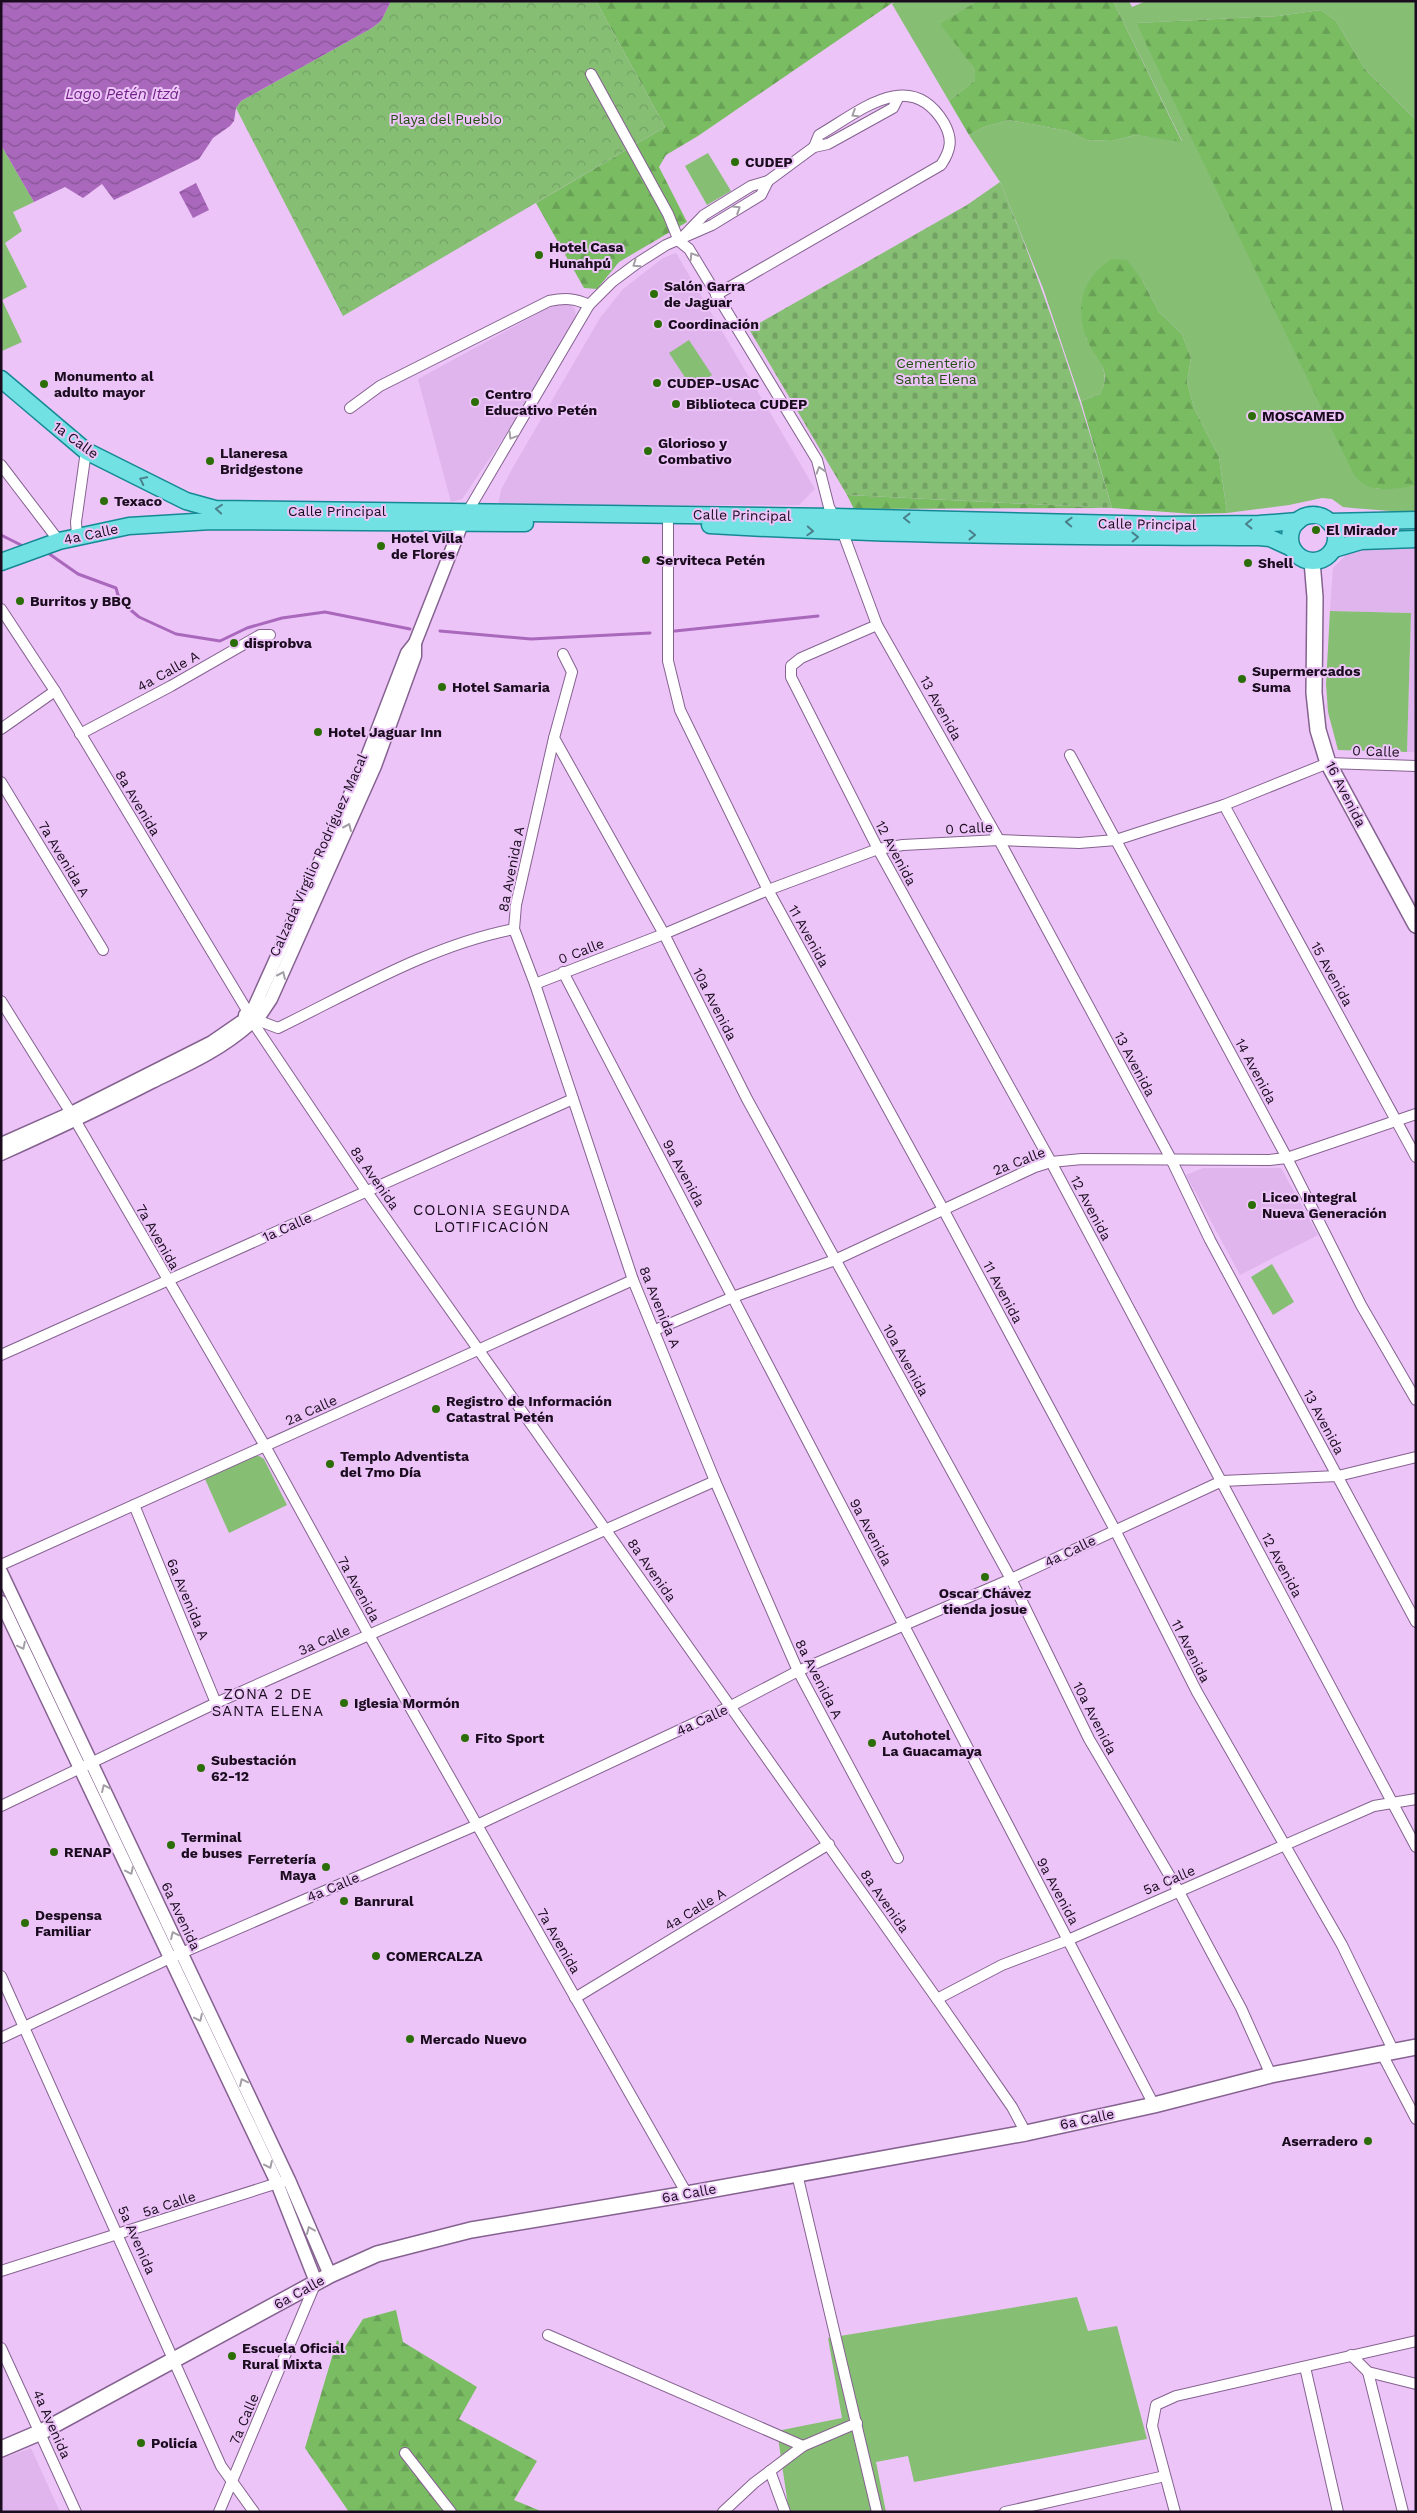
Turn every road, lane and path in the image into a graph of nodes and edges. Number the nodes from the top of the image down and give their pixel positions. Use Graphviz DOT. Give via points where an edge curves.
graph roads {
  1 [pos="591,74"];
  2 [pos="679,241"];
  3 [pos="716,295"];
  4 [pos="588,305"];
  5 [pos="1,379"];
  6 [pos="350,408"];
  7 [pos="86,451"];
  8 [pos="1,465"];
  9 [pos="186,501"];
  10 [pos="465,517"];
  11 [pos="834,517"];
  12 [pos="1416,520"];
  13 [pos="1298,521"];
  14 [pos="184,522"];
  15 [pos="1330,522"];
  16 [pos="668,523"];
  17 [pos="843,533"];
  18 [pos="77,536"];
  19 [pos="1416,539"];
  20 [pos="59,541"];
  21 [pos="1292,548"];
  22 [pos="1334,549"];
  23 [pos="1312,561"];
  24 [pos="1,562"];
  25 [pos="1,609"];
  26 [pos="877,625"];
  27 [pos="270,635"];
  28 [pos="563,654"];
  29 [pos="55,691"];
  30 [pos="1,729"];
  31 [pos="80,734"];
  32 [pos="554,738"];
  33 [pos="1070,755"];
  34 [pos="1328,763"];
  35 [pos="1416,766"];
  36 [pos="1,782"];
  37 [pos="1224,805"];
  38 [pos="1000,840"];
  39 [pos="1116,840"];
  40 [pos="878,850"];
  41 [pos="768,890"];
  42 [pos="1416,925"];
  43 [pos="514,929"];
  44 [pos="664,934"];
  45 [pos="103,950"];
  46 [pos="563,972"];
  47 [pos="535,984"];
  48 [pos="1,1001"];
  49 [pos="252,1018"];
  50 [pos="573,1099"];
  51 [pos="1416,1114"];
  52 [pos="73,1117"];
  53 [pos="1397,1122"];
  54 [pos="1,1144"];
  55 [pos="1,1154"];
  56 [pos="1416,1157"];
  57 [pos="1287,1158"];
  58 [pos="1171,1159"];
  59 [pos="1051,1162"];
  60 [pos="367,1192"];
  61 [pos="943,1209"];
  62 [pos="835,1260"];
  63 [pos="633,1280"];
  64 [pos="167,1281"];
  65 [pos="733,1298"];
  66 [pos="655,1330"];
  67 [pos="479,1349"];
  68 [pos="1,1355"];
  69 [pos="1416,1400"];
  70 [pos="265,1446"];
  71 [pos="1416,1457"];
  72 [pos="1338,1476"];
  73 [pos="715,1481"];
  74 [pos="1222,1481"];
  75 [pos="134,1505"];
  76 [pos="607,1529"];
  77 [pos="1115,1530"];
  78 [pos="1,1566"];
  79 [pos="1,1572"];
  80 [pos="1011,1579"];
  81 [pos="1,1602"];
  82 [pos="1416,1622"];
  83 [pos="904,1625"];
  84 [pos="369,1635"];
  85 [pos="798,1672"];
  86 [pos="216,1703"];
  87 [pos="731,1706"];
  88 [pos="93,1763"];
  89 [pos="81,1769"];
  90 [pos="1416,1799"];
  91 [pos="1392,1803"];
  92 [pos="1,1806"];
  93 [pos="477,1825"];
  94 [pos="829,1844"];
  95 [pos="1286,1846"];
  96 [pos="1416,1847"];
  97 [pos="898,1858"];
  98 [pos="1178,1890"];
  99 [pos="1068,1940"];
  100 [pos="176,1956"];
  101 [pos="1,1976"];
  102 [pos="575,1998"];
  103 [pos="936,1999"];
  104 [pos="25,2027"];
  105 [pos="1,2038"];
  106 [pos="1416,2047"];
  107 [pos="1388,2053"];
  108 [pos="1271,2075"];
  109 [pos="1154,2105"];
  110 [pos="1416,2119"];
  111 [pos="1026,2133"];
  112 [pos="797,2174"];
  113 [pos="283,2181"];
  114 [pos="687,2194"];
  115 [pos="119,2234"];
  116 [pos="1,2271"];
  117 [pos="330,2275"];
  118 [pos="316,2282"];
  119 [pos="548,2334"];
  120 [pos="1416,2341"];
  121 [pos="1,2348"];
  122 [pos="1351,2355"];
  123 [pos="174,2359"];
  124 [pos="1305,2367"];
  125 [pos="1368,2372"];
  126 [pos="1416,2384"];
  127 [pos="857,2423"];
  128 [pos="41,2432"];
  129 [pos="803,2446"];
  130 [pos="1,2450"];
  131 [pos="405,2453"];
  132 [pos="770,2471"];
  133 [pos="1165,2476"];
  134 [pos="232,2483"];
  135 [pos="76,2512"];
  136 [pos="220,2512"];
  137 [pos="254,2512"];
  138 [pos="451,2512"];
  139 [pos="723,2512"];
  140 [pos="785,2512"];
  141 [pos="877,2512"];
  142 [pos="1005,2512"];
  143 [pos="1175,2512"];
  144 [pos="1338,2512"];
  145 [pos="1403,2512"];
  1 -- 2 [label="street, 13 Avenida" via="668,214"];
  3 -- 2 [label="street, 13 Avenida, one-way" via="689,249"];
  2 -- 3 [label="street" via="760,195 768,181 814,147 828,144 893,108 899,96 915,96 935,109 947,128 951,142 941,165"];
  2 -- 4 [label="street, one-way" via="666,245 636,264"];
  11 -- 3 [label="street, 13 Avenida, one-way" via="817,460"];
  4 -- 6 [label="street" via="577,299 549,301 380,386"];
  4 -- 10 [label="street, one-way"];
  5 -- 7 [label="main road, 1a Calle"];
  9 -- 7 [label="main road, 1a Calle, one-way"];
  7 -- 18 [label="street"];
  8 -- 20 [label="street"];
  10 -- 9 [label="main road, Calle Principal, one-way" via="214,509"];
  10 -- 11 [label="main road, Calle Principal"];
  10 -- 14 [label="main road, Calle Principal"];
  10 -- 16 [label="main road, Calle Principal"];
  10 -- 49 [label="street, Calzada Virgilio Rodríguez Macal" via="414,643 415,656 374,766 271,999"];
  13 -- 11 [label="main road, Calle Principal, one-way" via="1164,525"];
  11 -- 17 [label="street, 13 Avenida"];
  12 -- 15 [label="main road"];
  13 -- 15 [label="main road" via="1314,515"];
  13 -- 21 [label="main road" via="1290,534"];
  14 -- 18 [label="main road, 4a Calle" via="128,526"];
  15 -- 22 [label="main road" via="1336,535"];
  16 -- 17 [label="main road, Calle Principal, one-way"];
  16 -- 41 [label="street, 11 Avenida" via="668,661 680,710"];
  17 -- 21 [label="main road, Calle Principal, one-way" via="1259,537 1270,538"];
  17 -- 26 [label="street, 13 Avenida"];
  18 -- 20 [label="main road, 4a Calle"];
  19 -- 22 [label="main road" via="1362,541"];
  20 -- 24 [label="main road, 4a Calle"];
  21 -- 23 [label="main road" via="1300,557"];
  22 -- 23 [label="main road" via="1325,558"];
  23 -- 34 [label="main road, 16 Avenida" via="1314,693 1318,730"];
  25 -- 29 [label="street, 8a Avenida"];
  26 -- 38 [label="street, 13 Avenida"];
  26 -- 40 [label="street, 12 Avenida" via="801,658 791,666 791,677"];
  27 -- 31 [label="street, 4a Calle A" via="260,635"];
  28 -- 32 [label="street" via="572,672"];
  29 -- 30 [label="street"];
  29 -- 31 [label="street, 8a Avenida"];
  31 -- 49 [label="street, 8a Avenida"];
  32 -- 43 [label="street, 8a Avenida A" via="516,906"];
  32 -- 44 [label="street, 10a Avenida"];
  33 -- 39 [label="street, 14 Avenida"];
  34 -- 35 [label="street, 0 Calle"];
  34 -- 37 [label="street, 0 Calle"];
  34 -- 42 [label="main road, 16 Avenida"];
  36 -- 45 [label="street, 7a Avenida A"];
  37 -- 39 [label="street, 0 Calle"];
  37 -- 53 [label="street, 15 Avenida"];
  38 -- 39 [label="street, 0 Calle" via="1079,843"];
  38 -- 40 [label="street, 0 Calle" via="903,845"];
  38 -- 58 [label="street, 13 Avenida"];
  39 -- 57 [label="street, 14 Avenida"];
  40 -- 41 [label="street, 0 Calle"];
  40 -- 59 [label="street, 12 Avenida"];
  41 -- 44 [label="street, 0 Calle"];
  41 -- 61 [label="street, 11 Avenida"];
  43 -- 47 [label="street, 8a Avenida A"];
  43 -- 49 [label="street" via="486,934 430,955 278,1028"];
  44 -- 46 [label="street, 0 Calle"];
  44 -- 62 [label="street, 10a Avenida" via="747,1099"];
  46 -- 47 [label="street, 0 Calle"];
  46 -- 65 [label="street, 9a Avenida"];
  47 -- 50 [label="street, 8a Avenida A"];
  48 -- 52 [label="street, 7a Avenida"];
  49 -- 52 [label="street, Calzada Virgilio Rodríguez Macal"];
  49 -- 60 [label="street, 8a Avenida"];
  50 -- 60 [label="street, 1a Calle"];
  50 -- 63 [label="street, 8a Avenida A"];
  51 -- 53 [label="street, 2a Calle"];
  52 -- 54 [label="street, Calzada Virgilio Rodríguez Macal"];
  52 -- 55 [label="street, Calzada Virgilio Rodríguez Macal"];
  52 -- 64 [label="street, 7a Avenida"];
  53 -- 56 [label="street, 15 Avenida"];
  53 -- 57 [label="street, 2a Calle"];
  57 -- 58 [label="street, 2a Calle"];
  57 -- 69 [label="street, 14 Avenida" via="1361,1305"];
  58 -- 59 [label="street, 2a Calle"];
  58 -- 72 [label="street, 13 Avenida" via="1210,1240"];
  59 -- 61 [label="street, 2a Calle"];
  59 -- 74 [label="street, 12 Avenida"];
  60 -- 64 [label="street, 1a Calle"];
  60 -- 67 [label="street, 8a Avenida"];
  61 -- 62 [label="street, 2a Calle"];
  61 -- 77 [label="street, 11 Avenida"];
  62 -- 65 [label="street, 2a Calle"];
  62 -- 80 [label="street, 10a Avenida"];
  63 -- 66 [label="street, 8a Avenida A"];
  63 -- 67 [label="street, 2a Calle"];
  64 -- 68 [label="street, 1a Calle"];
  64 -- 70 [label="street, 7a Avenida"];
  65 -- 66 [label="street, 2a Calle"];
  65 -- 83 [label="street, 9a Avenida"];
  66 -- 73 [label="street, 8a Avenida A"];
  67 -- 70 [label="street, 2a Calle"];
  67 -- 76 [label="street, 8a Avenida"];
  70 -- 75 [label="street, 2a Calle"];
  70 -- 84 [label="street, 7a Avenida"];
  71 -- 72 [label="street, 4a Calle"];
  72 -- 74 [label="street, 4a Calle"];
  72 -- 82 [label="street, 13 Avenida"];
  73 -- 76 [label="street, 3a Calle"];
  73 -- 85 [label="street, 8a Avenida A"];
  74 -- 77 [label="street, 4a Calle"];
  74 -- 91 [label="street, 12 Avenida"];
  75 -- 78 [label="street, 2a Calle"];
  75 -- 86 [label="street, 6a Avenida A"];
  76 -- 84 [label="street, 3a Calle"];
  76 -- 87 [label="street, 8a Avenida"];
  77 -- 80 [label="street, 4a Calle"];
  77 -- 95 [label="street, 11 Avenida" via="1197,1692"];
  79 -- 88 [label="street, 6a Avenida"];
  80 -- 83 [label="street, 4a Calle"];
  80 -- 98 [label="street, 10a Avenida" via="1089,1739"];
  81 -- 89 [label="street, 6a Avenida, one-way"];
  83 -- 85 [label="street, 4a Calle"];
  83 -- 99 [label="street, 9a Avenida"];
  84 -- 86 [label="street, 3a Calle"];
  84 -- 93 [label="street, 7a Avenida"];
  85 -- 87 [label="street, 4a Calle"];
  85 -- 97 [label="street, 8a Avenida A"];
  86 -- 88 [label="street, 3a Calle"];
  87 -- 93 [label="street, 4a Calle"];
  87 -- 94 [label="street, 8a Avenida"];
  88 -- 89 [label="street, 3a Calle"];
  100 -- 88 [label="street, 6a Avenida, one-way"];
  89 -- 92 [label="street, 3a Calle"];
  89 -- 100 [label="street, 6a Avenida, one-way"];
  90 -- 91 [label="street, 5a Calle"];
  91 -- 95 [label="street, 5a Calle" via="1374,1806"];
  91 -- 96 [label="street, 12 Avenida"];
  93 -- 100 [label="street, 4a Calle"];
  93 -- 102 [label="street, 7a Avenida"];
  94 -- 102 [label="street, 4a Calle A"];
  94 -- 103 [label="street, 8a Avenida"];
  95 -- 98 [label="street, 5a Calle"];
  95 -- 107 [label="street, 11 Avenida" via="1342,1945"];
  98 -- 99 [label="street, 5a Calle"];
  98 -- 108 [label="street, 10a Avenida" via="1241,2008"];
  99 -- 103 [label="street, 5a Calle" via="1002,1965"];
  99 -- 109 [label="street, 9a Avenida"];
  100 -- 104 [label="street, 4a Calle"];
  100 -- 113 [label="street, 6a Avenida"];
  101 -- 104 [label="street, 5a Avenida"];
  102 -- 114 [label="street, 7a Avenida"];
  103 -- 111 [label="street, 8a Avenida" via="1012,2107"];
  104 -- 105 [label="street, 4a Calle"];
  104 -- 115 [label="street, 5a Avenida"];
  106 -- 107 [label="main road, 6a Calle"];
  107 -- 108 [label="main road, 6a Calle"];
  107 -- 110 [label="street, 11 Avenida"];
  108 -- 109 [label="main road, 6a Calle"];
  109 -- 111 [label="main road, 6a Calle"];
  111 -- 112 [label="main road, 6a Calle"];
  112 -- 114 [label="main road, 6a Calle"];
  112 -- 127 [label="street"];
  113 -- 115 [label="street, 5a Calle"];
  117 -- 113 [label="street, 6a Avenida, one-way"];
  113 -- 118 [label="street, 6a Avenida"];
  114 -- 117 [label="main road, 6a Calle" via="471,2230 377,2254"];
  115 -- 116 [label="street, 5a Calle"];
  115 -- 123 [label="street, 5a Avenida"];
  117 -- 118 [label="main road, 6a Calle"];
  118 -- 123 [label="main road, 6a Calle"];
  118 -- 134 [label="street, 7a Calle"];
  119 -- 129 [label="street"];
  120 -- 122 [label="street"];
  121 -- 128 [label="street, 4a Avenida"];
  122 -- 124 [label="street"];
  122 -- 125 [label="street"];
  123 -- 128 [label="main road, 6a Calle"];
  123 -- 134 [label="street, 5a Avenida" via="221,2466"];
  124 -- 133 [label="street" via="1176,2396 1156,2405 1152,2426"];
  124 -- 144 [label="street"];
  125 -- 126 [label="street"];
  125 -- 145 [label="street"];
  127 -- 129 [label="street"];
  127 -- 141 [label="street"];
  128 -- 130 [label="main road, 6a Calle"];
  128 -- 135 [label="street, 4a Avenida"];
  129 -- 132 [label="street"];
  131 -- 138 [label="street"];
  132 -- 139 [label="street"];
  132 -- 140 [label="street"];
  133 -- 142 [label="street"];
  133 -- 143 [label="street"];
  134 -- 136 [label="street, 7a Calle"];
  134 -- 137 [label="street, 5a Avenida"];
}
